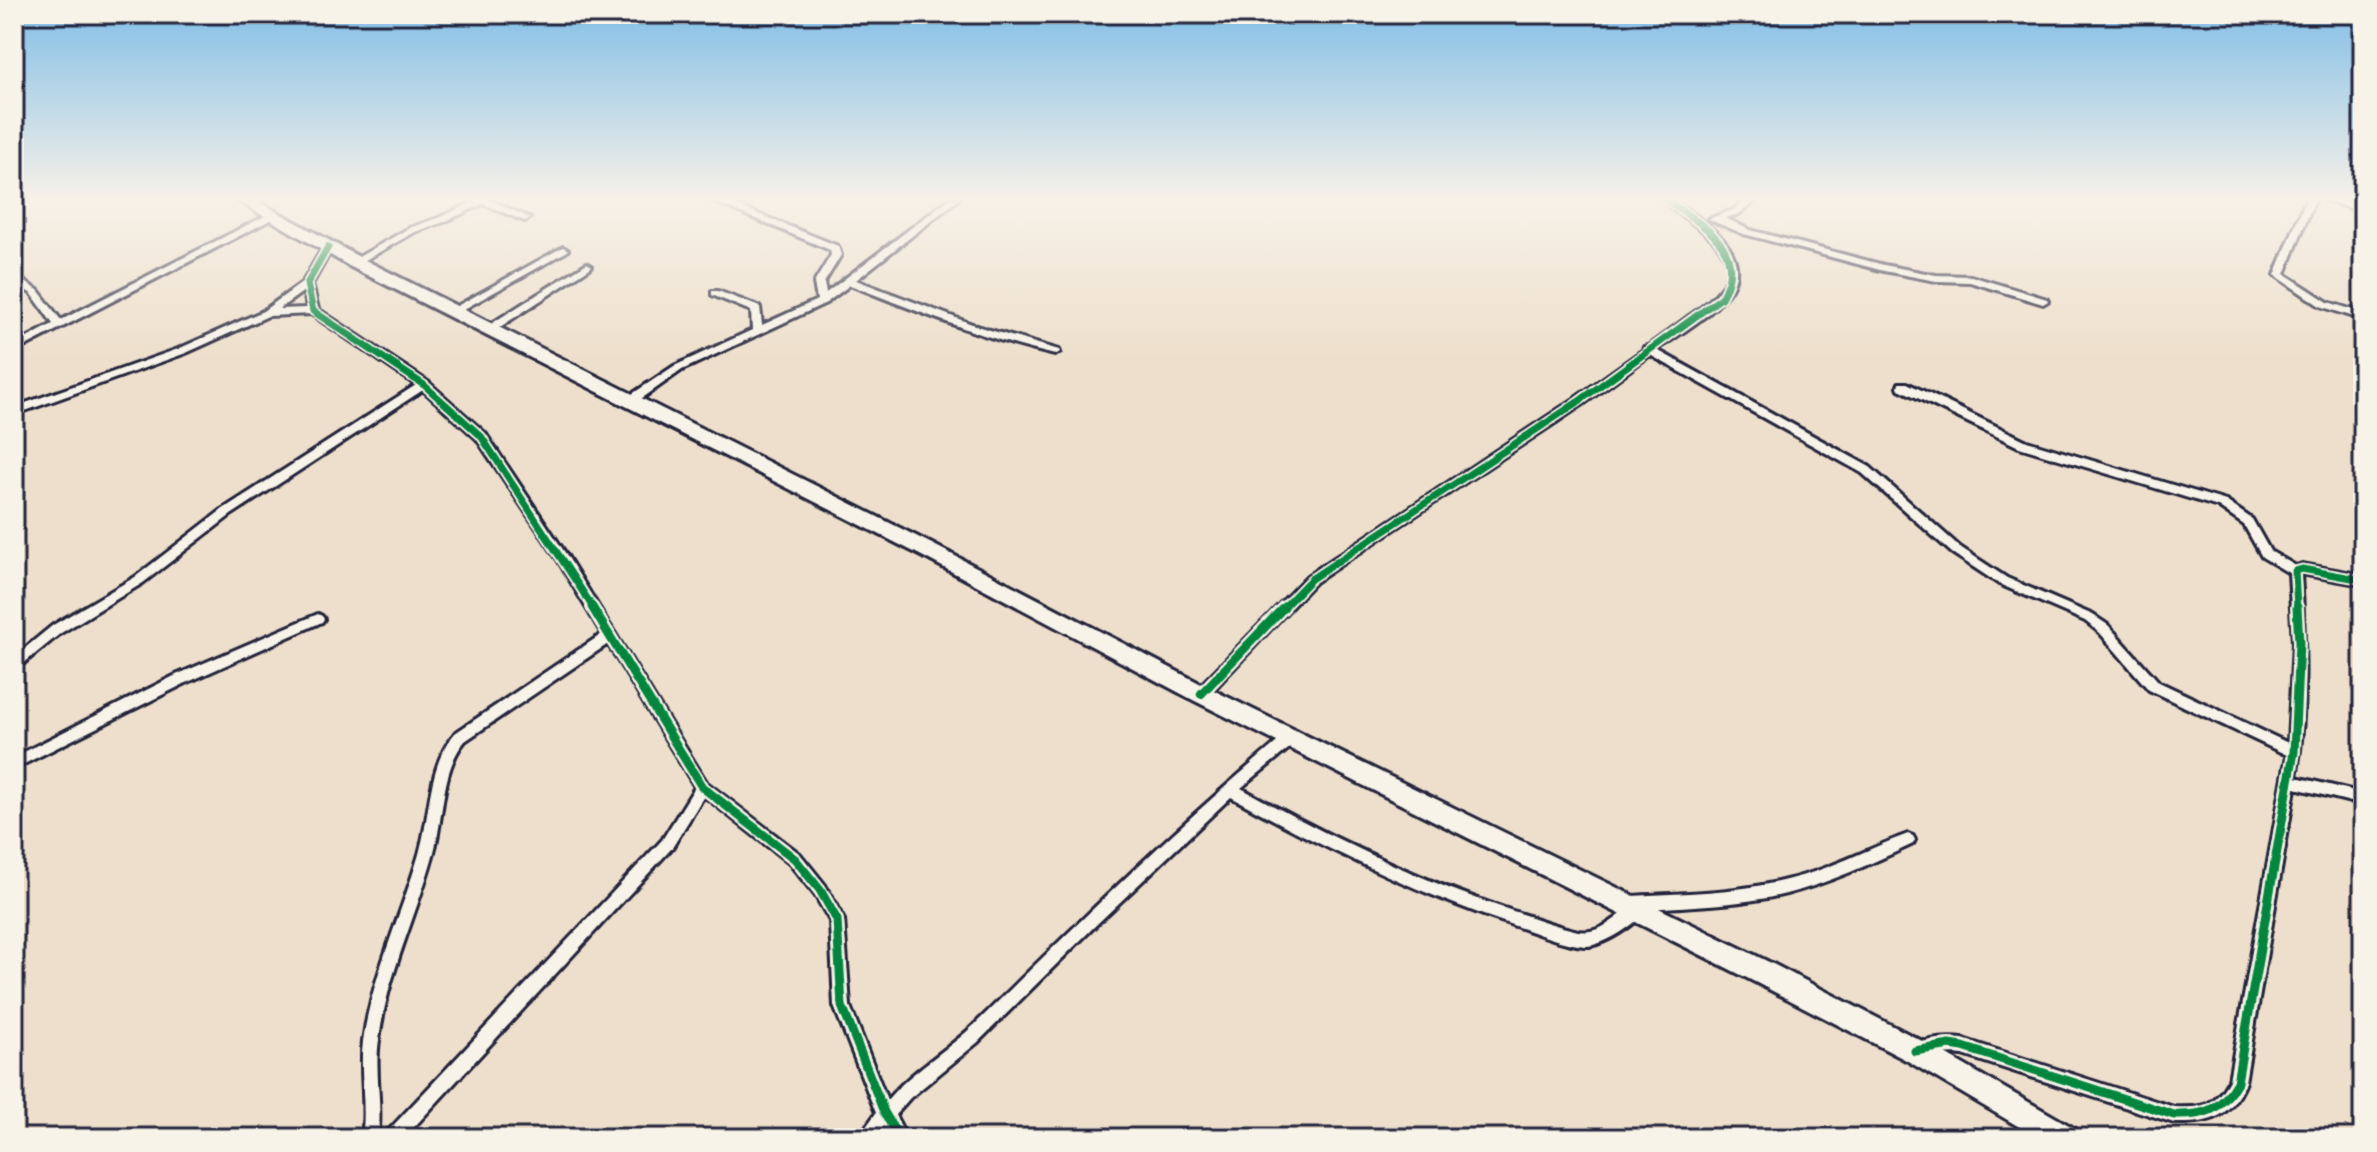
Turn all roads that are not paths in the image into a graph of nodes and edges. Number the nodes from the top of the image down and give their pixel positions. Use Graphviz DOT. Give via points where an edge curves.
graph roads {
  1 [pos="200,253"];
  2 [pos="325,253"];
  3 [pos="338,253"];
  4 [pos="371,253"];
  5 [pos="558,253"];
  6 [pos="836,253"];
  7 [pos="886,253"];
  8 [pos="1728,253"];
  9 [pos="1826,253"];
  10 [pos="2289,253"];
  11 [pos="355,262"];
  12 [pos="587,266"];
  13 [pos="14,278"];
  14 [pos="850,281"];
  15 [pos="307,284"];
  16 [pos="715,293"];
  17 [pos="822,301"];
  18 [pos="2043,301"];
  19 [pos="313,311"];
  20 [pos="453,311"];
  21 [pos="267,313"];
  22 [pos="2363,317"];
  23 [pos="60,326"];
  24 [pos="490,329"];
  25 [pos="757,330"];
  26 [pos="14,349"];
  27 [pos="1648,349"];
  28 [pos="1055,352"];
  29 [pos="424,385"];
  30 [pos="1903,386"];
  31 [pos="630,401"];
  32 [pos="14,411"];
  33 [pos="2295,571"];
  34 [pos="2363,580"];
  35 [pos="318,619"];
  36 [pos="608,637"];
  37 [pos="14,664"];
  38 [pos="1201,694"];
  39 [pos="1293,737"];
  40 [pos="2294,752"];
  41 [pos="14,763"];
  42 [pos="2289,781"];
  43 [pos="702,787"];
  44 [pos="1230,789"];
  45 [pos="2363,799"];
  46 [pos="1908,840"];
  47 [pos="1631,906"];
  48 [pos="1915,1051"];
  49 [pos="884,1112"];
  50 [pos="370,1138"];
  51 [pos="393,1138"];
  52 [pos="866,1138"];
  53 [pos="899,1138"];
  54 [pos="2064,1138"];
  1 -- 23 [label="street"];
  2 -- 15 [label="street"];
  3 -- 11 [label="main road"];
  4 -- 11 [label="street"];
  5 -- 20 [label="street"];
  6 -- 17 [label="street" via="819,283"];
  7 -- 14 [label="street"];
  8 -- 27 [label="street" via="1735,274 1732,285 1703,314"];
  9 -- 18 [label="street" via="1936,278 1971,279"];
  10 -- 22 [label="street" via="2280,275 2324,304"];
  11 -- 20 [label="main road"];
  12 -- 24 [label="street"];
  13 -- 23 [label="street" via="35,292"];
  14 -- 17 [label="street"];
  14 -- 28 [label="street" via="966,327"];
  15 -- 19 [label="street"];
  15 -- 21 [label="street"];
  16 -- 25 [label="street" via="756,309"];
  17 -- 25 [label="street"];
  19 -- 21 [label="street"];
  19 -- 29 [label="street"];
  20 -- 24 [label="main road"];
  21 -- 32 [label="street" via="182,351"];
  23 -- 26 [label="street"];
  24 -- 31 [label="main road"];
  25 -- 31 [label="street" via="678,368"];
  27 -- 38 [label="street" via="1578,402 1311,579"];
  27 -- 40 [label="street" via="1866,470 1985,569 2089,618 2154,686"];
  29 -- 36 [label="street" via="481,436"];
  29 -- 37 [label="street" via="227,512 139,580 57,629"];
  30 -- 33 [label="street" via="2023,444 2222,504 2248,522 2266,554"];
  31 -- 38 [label="main road"];
  33 -- 34 [label="street"];
  33 -- 40 [label="street" via="2299,643"];
  35 -- 41 [label="street" via="181,679"];
  36 -- 43 [label="street"];
  36 -- 50 [label="street" via="460,737 447,753 429,848 370,1042"];
  38 -- 39 [label="main road"];
  39 -- 44 [label="street"];
  39 -- 47 [label="main road"];
  40 -- 42 [label="street"];
  42 -- 45 [label="street"];
  42 -- 48 [label="street" via="2237,1082 2225,1105 2200,1116 2174,1115 1963,1047"];
  43 -- 49 [label="street" via="795,859 837,920 842,1006"];
  43 -- 51 [label="street" via="667,844"];
  44 -- 47 [label="street" via="1314,836 1414,881 1559,932 1591,939"];
  44 -- 49 [label="street" via="972,1038"];
  46 -- 47 [label="street" via="1839,871 1783,888"];
  47 -- 48 [label="main road"];
  48 -- 54 [label="main road"];
  49 -- 52 [label="street"];
  49 -- 53 [label="street"];
}
